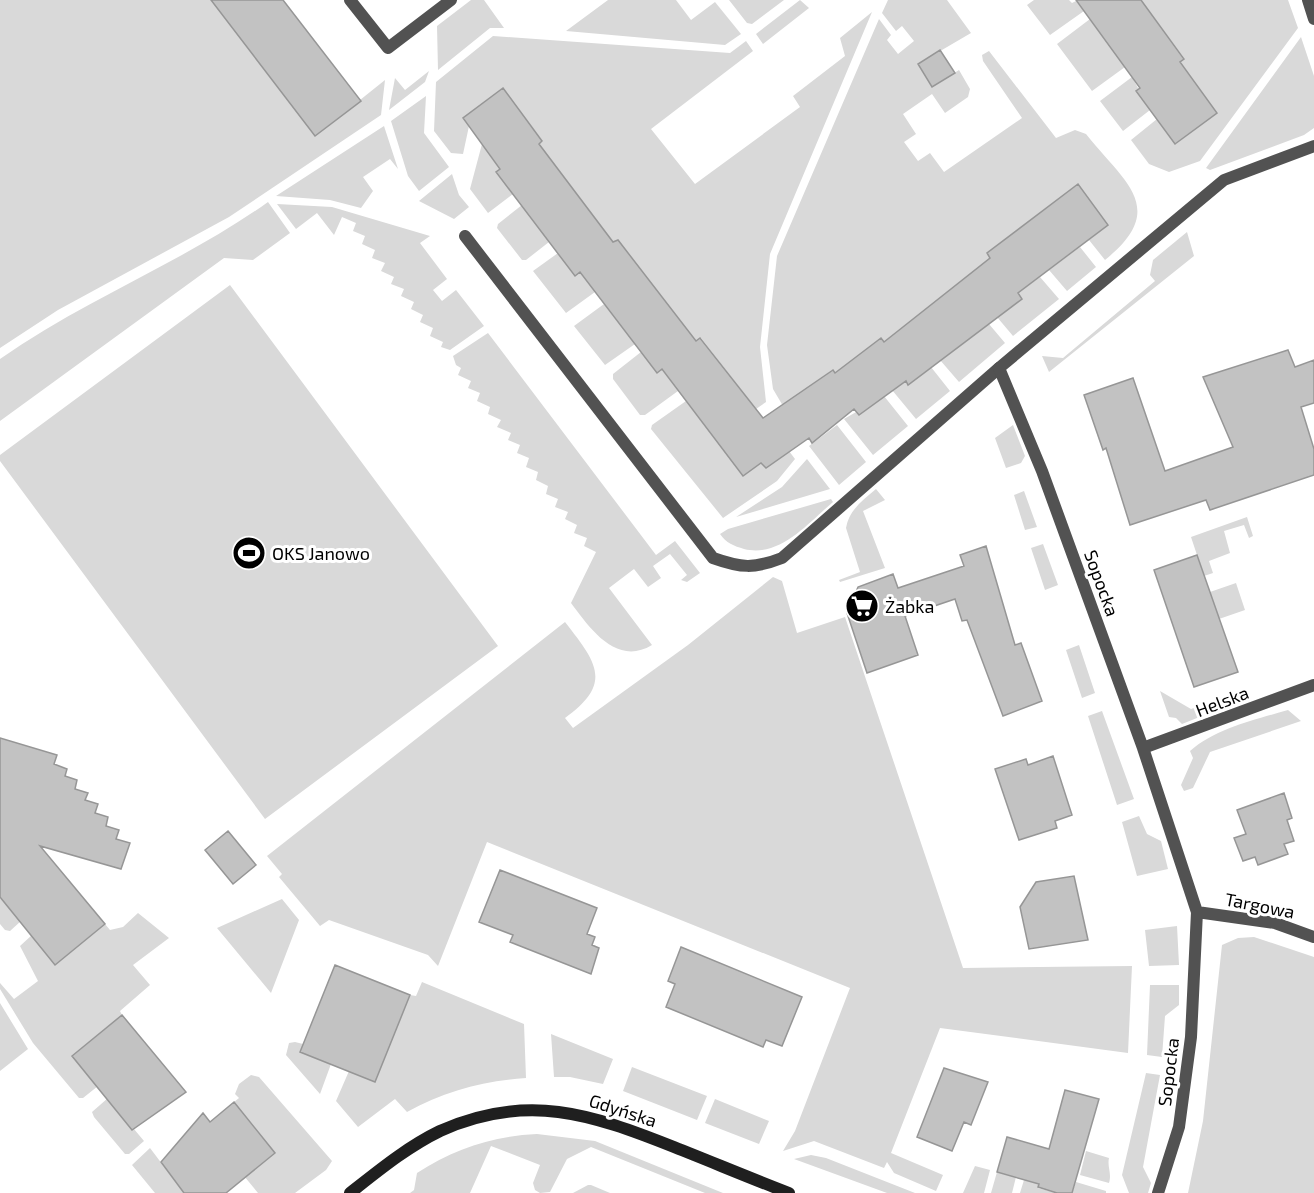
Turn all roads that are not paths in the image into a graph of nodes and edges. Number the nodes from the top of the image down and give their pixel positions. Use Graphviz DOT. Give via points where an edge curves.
graph roads {
  1 [pos="350,0"];
  2 [pos="451,0"];
  3 [pos="1308,0"];
  4 [pos="1314,19"];
  5 [pos="1314,146"];
  6 [pos="465,236"];
  7 [pos="999,368"];
  8 [pos="1314,685"];
  9 [pos="1143,748"];
  10 [pos="1197,912"];
  11 [pos="1314,937"];
  12 [pos="350,1193"];
  13 [pos="789,1193"];
  14 [pos="1158,1193"];
  1 -- 2 [label="street" via="388,48"];
  3 -- 4 [label="street"];
  5 -- 7 [label="street" via="1224,180"];
  6 -- 7 [label="street" via="713,558 733,565 759,567 782,558"];
  7 -- 9 [label="street, Sopocka" via="1046,482"];
  8 -- 9 [label="street, Helska"];
  9 -- 10 [label="street, Sopocka"];
  10 -- 11 [label="street, Targowa" via="1275,923"];
  10 -- 14 [label="street, Sopocka" via="1191,1037 1179,1128"];
  12 -- 13 [label="street, Gdyńska" via="440,1131 496,1114 545,1110 603,1119"];
}
